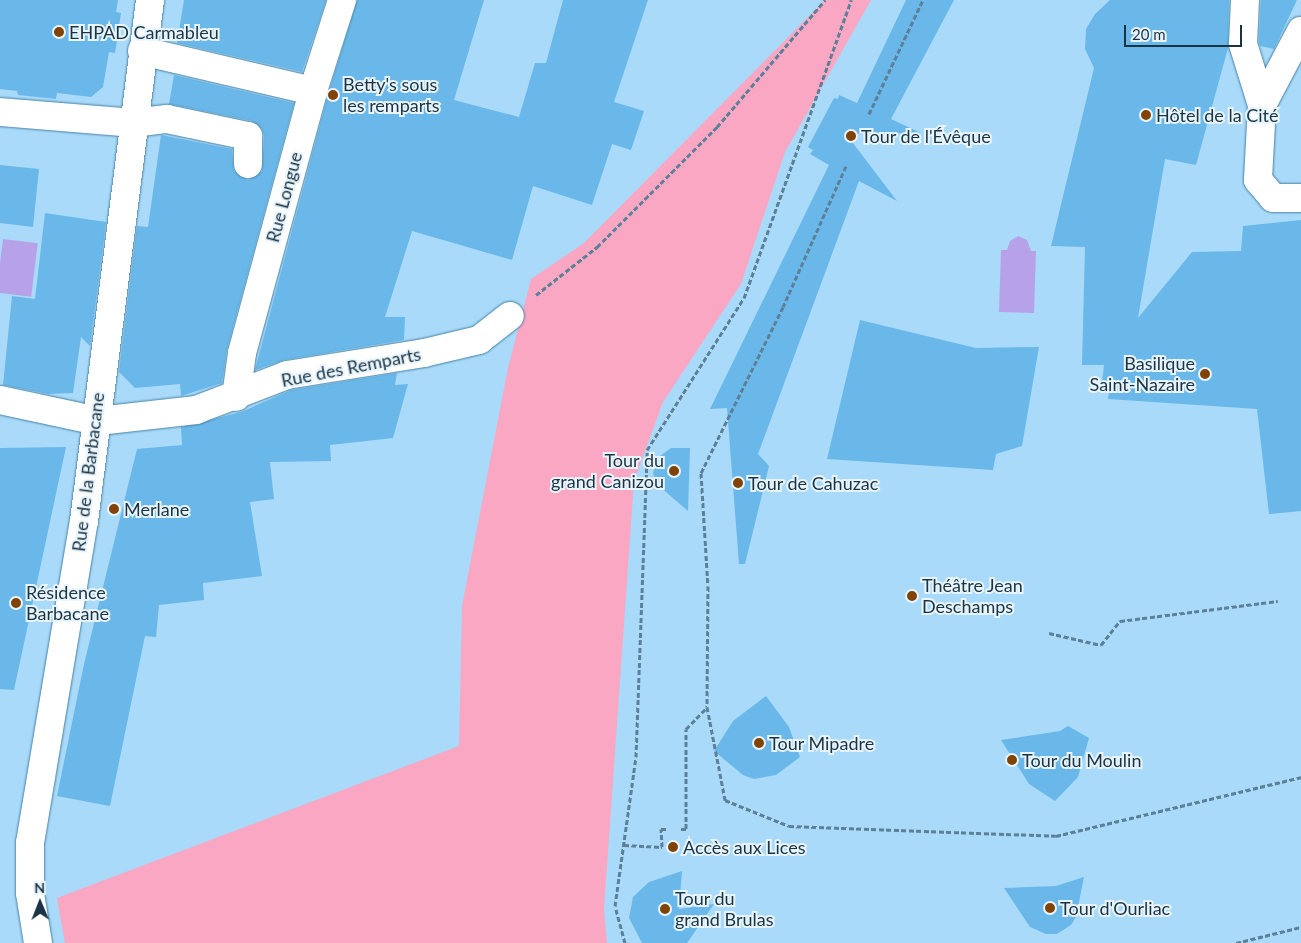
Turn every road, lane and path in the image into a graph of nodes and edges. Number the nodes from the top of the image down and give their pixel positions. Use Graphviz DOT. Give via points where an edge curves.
graph roads {
  1 [pos="150,0"];
  2 [pos="342,0"];
  3 [pos="825,0"];
  4 [pos="852,0"];
  5 [pos="922,0"];
  6 [pos="1246,0"];
  7 [pos="1301,31"];
  8 [pos="142,51"];
  9 [pos="313,91"];
  10 [pos="1262,105"];
  11 [pos="0,112"];
  12 [pos="869,114"];
  13 [pos="133,123"];
  14 [pos="248,164"];
  15 [pos="846,166"];
  16 [pos="1301,198"];
  17 [pos="510,316"];
  18 [pos="236,397"];
  19 [pos="0,400"];
  20 [pos="98,421"];
  21 [pos="1278,601"];
  22 [pos="1049,633"];
  23 [pos="707,707"];
  24 [pos="1301,776"];
  25 [pos="666,829"];
  26 [pos="681,829"];
  27 [pos="624,845"];
  28 [pos="1301,927"];
  29 [pos="38,943"];
  30 [pos="625,943"];
  31 [pos="1236,943"];
  1 -- 8 [label="street, Rue de la Barbacane"];
  2 -- 9 [label="street, Rue Longue"];
  3 -- 17 [label="path" via="717,127 611,233"];
  4 -- 27 [label="path" via="744,298 647,450 636,757"];
  5 -- 12 [label="path"];
  6 -- 10 [label="street" via="1243,44"];
  7 -- 10 [label="street"];
  8 -- 9 [label="street"];
  8 -- 13 [label="street, Rue de la Barbacane"];
  9 -- 18 [label="street, Rue Longue" via="242,353"];
  10 -- 16 [label="street" via="1258,180 1272,198"];
  11 -- 13 [label="street"];
  13 -- 14 [label="street" via="167,119 248,136"];
  13 -- 20 [label="street, Rue de la Barbacane"];
  15 -- 23 [label="path" via="783,307 701,473 708,604"];
  17 -- 18 [label="street, Rue des Remparts" via="479,340 424,353 287,375"];
  18 -- 20 [label="street, Rue des Remparts" via="196,410"];
  19 -- 20 [label="street, Rue des Remparts"];
  20 -- 29 [label="street, Rue de la Barbacane" via="30,843 30,893"];
  21 -- 22 [label="path" via="1120,621 1100,645"];
  23 -- 24 [label="path" via="724,800 789,826 1056,836"];
  23 -- 26 [label="path" via="686,729 686,829"];
  25 -- 27 [label="path" via="662,829 662,847"];
  27 -- 30 [label="path" via="615,906"];
  28 -- 31 [label="path"];
}
